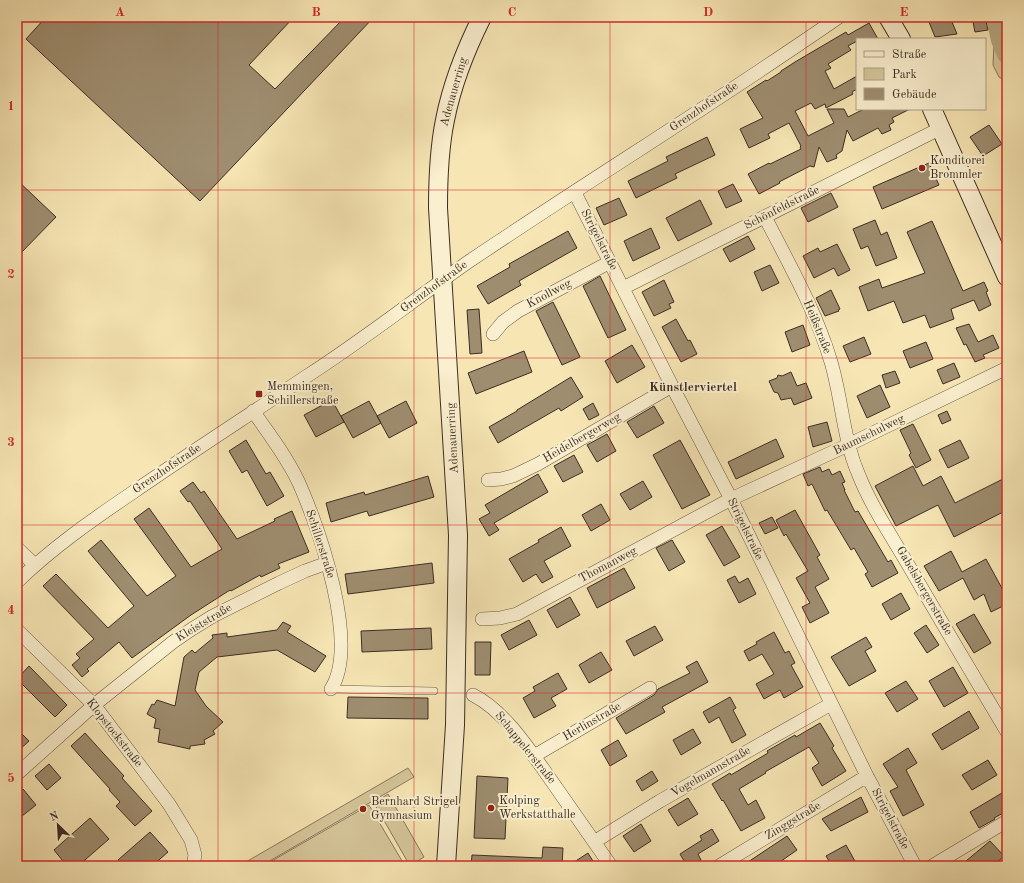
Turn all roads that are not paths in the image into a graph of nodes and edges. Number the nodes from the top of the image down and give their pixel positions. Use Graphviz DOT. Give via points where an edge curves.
graph roads {
  1 [pos="482,17"];
  2 [pos="839,17"];
  3 [pos="888,17"];
  4 [pos="899,38"];
  5 [pos="932,110"];
  6 [pos="941,128"];
  7 [pos="575,193"];
  8 [pos="765,217"];
  9 [pos="610,262"];
  10 [pos="1007,277"];
  11 [pos="443,281"];
  12 [pos="624,288"];
  13 [pos="493,334"];
  14 [pos="1007,368"];
  15 [pos="672,386"];
  16 [pos="253,411"];
  17 [pos="848,445"];
  18 [pos="488,480"];
  19 [pos="731,499"];
  20 [pos="17,548"];
  21 [pos="327,563"];
  22 [pos="35,565"];
  23 [pos="17,582"];
  24 [pos="482,619"];
  25 [pos="17,630"];
  26 [pos="650,688"];
  27 [pos="331,689"];
  28 [pos="434,690"];
  29 [pos="473,695"];
  30 [pos="831,704"];
  31 [pos="94,705"];
  32 [pos="1007,732"];
  33 [pos="534,756"];
  34 [pos="17,774"];
  35 [pos="867,776"];
  36 [pos="1007,821"];
  37 [pos="594,842"];
  38 [pos="193,866"];
  39 [pos="446,866"];
  40 [pos="611,866"];
  41 [pos="718,866"];
  42 [pos="915,866"];
  43 [pos="932,866"];
  1 -- 11 [label="main road, Adenauerring" via="452,90 444,120 438,177"];
  2 -- 7 [label="street, Grenzhofstraße"];
  3 -- 4 [label="main road"];
  5 -- 6 [label="main road"];
  6 -- 8 [label="street, Schönfeldstraße"];
  6 -- 10 [label="main road"];
  7 -- 9 [label="street, Strigelstraße"];
  7 -- 11 [label="street, Grenzhofstraße"];
  8 -- 12 [label="street, Schönfeldstraße"];
  8 -- 17 [label="street, Heißstraße" via="804,294 826,345 838,390"];
  9 -- 12 [label="street, Strigelstraße"];
  9 -- 13 [label="street, Knollweg" via="518,311 503,322"];
  11 -- 16 [label="street, Grenzhofstraße" via="371,333"];
  11 -- 39 [label="main road, Adenauerring" via="458,535 454,725"];
  12 -- 15 [label="street, Strigelstraße"];
  14 -- 17 [label="street, Baumschulweg"];
  15 -- 18 [label="street, Heidelbergerweg" via="538,464 514,476"];
  15 -- 19 [label="street, Strigelstraße"];
  16 -- 21 [label="street, Schillerstraße" via="290,465 299,483"];
  16 -- 22 [label="street, Grenzhofstraße" via="117,503"];
  17 -- 19 [label="street, Baumschulweg"];
  17 -- 32 [label="street, Gabelsbergerstraße" via="856,470 871,501"];
  19 -- 24 [label="street, Thomanweg" via="517,614"];
  19 -- 30 [label="street, Strigelstraße"];
  20 -- 22 [label="street"];
  21 -- 27 [label="street, Schillerstraße" via="334,587 341,651 340,666"];
  21 -- 31 [label="street, Kleiststraße" via="279,583 213,616 173,642"];
  22 -- 23 [label="street, Grenzhofstraße"];
  25 -- 31 [label="street, Klopstockstraße"];
  26 -- 33 [label="street, Herlinstraße"];
  27 -- 28 [label="lane"];
  29 -- 33 [label="street, Schappelerstraße" via="496,712"];
  30 -- 35 [label="street, Strigelstraße"];
  30 -- 37 [label="street, Vogelmannstraße" via="660,801"];
  31 -- 34 [label="street, Kleiststraße"];
  31 -- 38 [label="street, Klopstockstraße" via="184,827 191,840"];
  33 -- 37 [label="street, Schappelerstraße"];
  35 -- 41 [label="street, Zinggstraße"];
  35 -- 42 [label="street, Strigelstraße"];
  36 -- 43 [label="street"];
  37 -- 40 [label="street, Schappelerstraße"];
}
